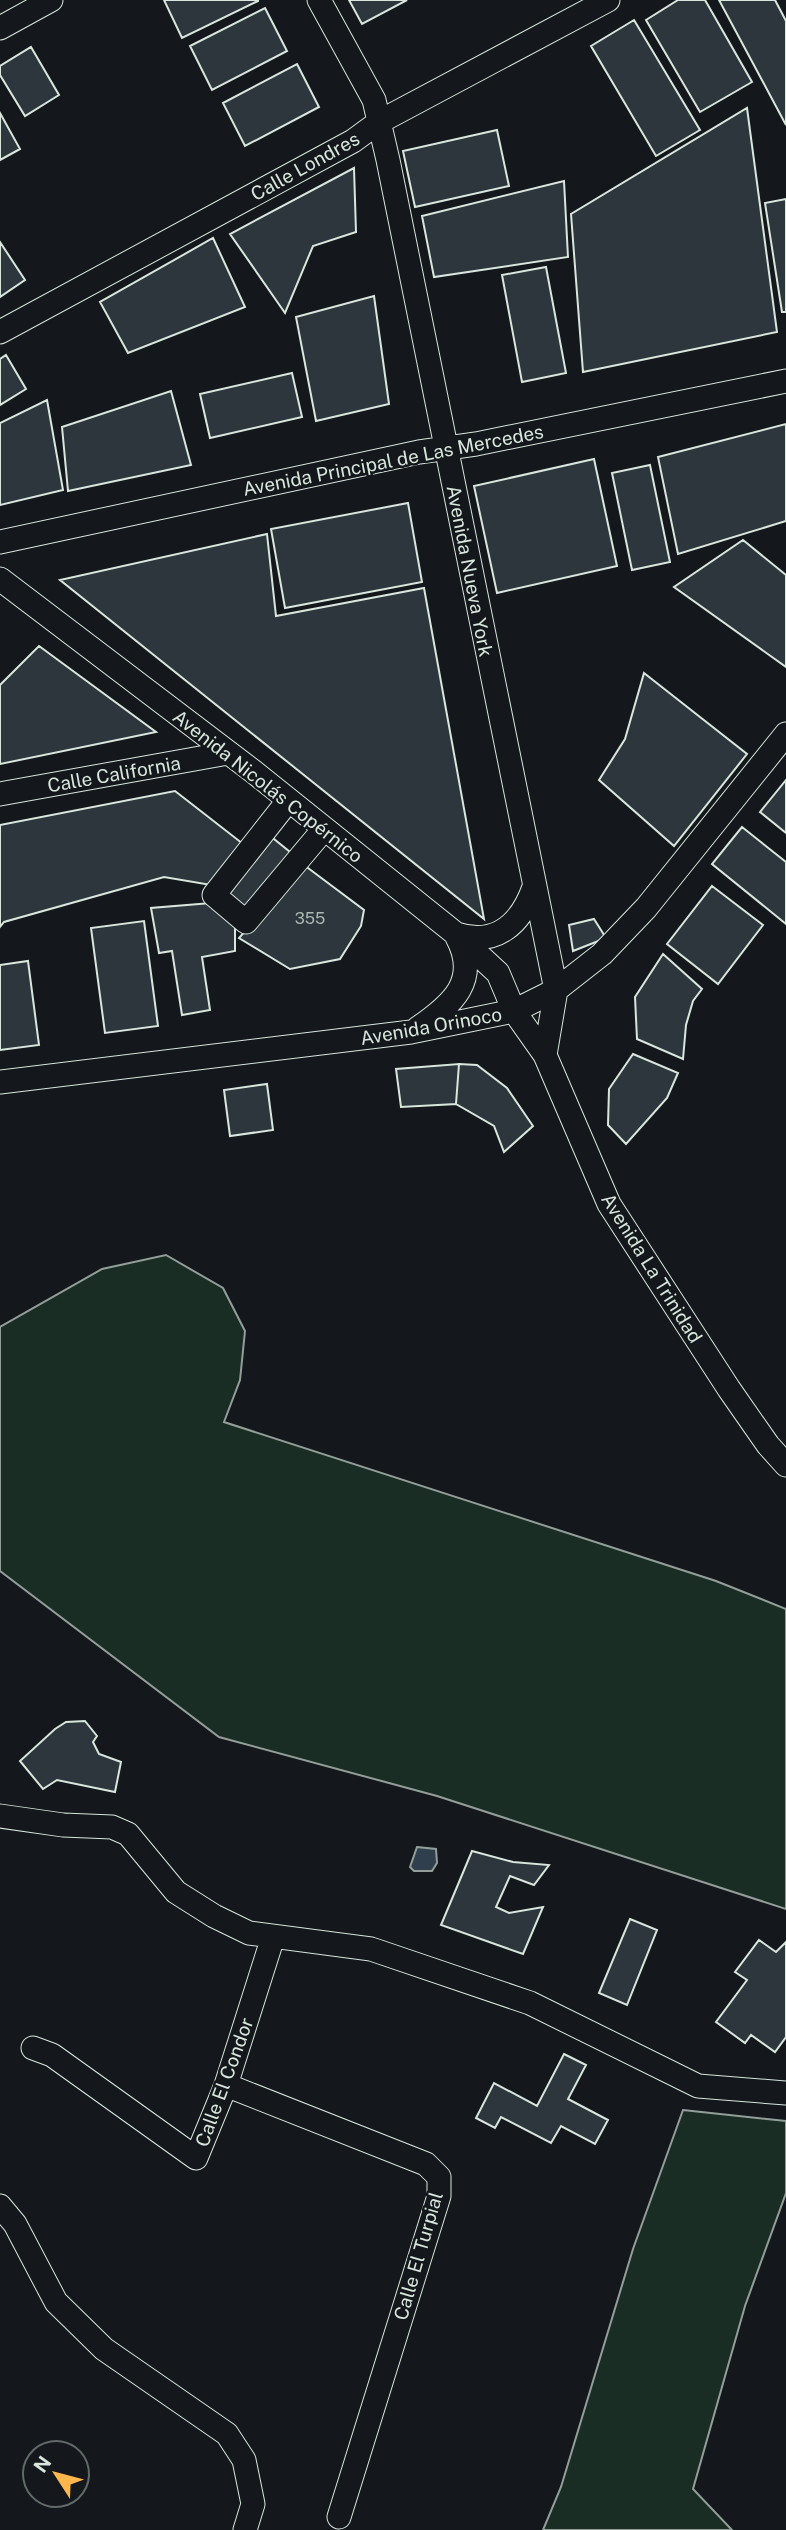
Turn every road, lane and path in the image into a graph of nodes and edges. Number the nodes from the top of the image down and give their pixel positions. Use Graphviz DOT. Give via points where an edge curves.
graph roads {
  1 [pos="51,0"];
  2 [pos="319,0"];
  3 [pos="608,0"];
  4 [pos="0,28"];
  5 [pos="379,122"];
  6 [pos="0,332"];
  7 [pos="786,381"];
  8 [pos="445,448"];
  9 [pos="0,542"];
  10 [pos="0,579"];
  11 [pos="786,734"];
  12 [pos="228,753"];
  13 [pos="0,794"];
  14 [pos="294,805"];
  15 [pos="324,829"];
  16 [pos="276,841"];
  17 [pos="534,887"];
  18 [pos="456,934"];
  19 [pos="556,990"];
  20 [pos="514,1011"];
  21 [pos="411,1032"];
  22 [pos="545,1055"];
  23 [pos="0,1082"];
  24 [pos="786,1465"];
  25 [pos="0,1816"];
  26 [pos="273,1937"];
  27 [pos="33,2048"];
  28 [pos="226,2085"];
  29 [pos="786,2093"];
  30 [pos="0,2206"];
  31 [pos="339,2517"];
  32 [pos="245,2530"];
  1 -- 4 [label="street"];
  2 -- 5 [label="street, Avenida Nueva York" via="374,100"];
  3 -- 5 [label="street, Calle Londres"];
  5 -- 6 [label="street, Calle Londres" via="353,141"];
  5 -- 8 [label="street, Avenida Nueva York"];
  7 -- 8 [label="street, Avenida Principal de Las Mercedes"];
  8 -- 9 [label="street, Avenida Principal de Las Mercedes"];
  8 -- 17 [label="street, Avenida Nueva York"];
  10 -- 12 [label="street, Avenida Nicolás Copérnico"];
  11 -- 19 [label="street, Avenida Orinoco" via="646,908 602,954"];
  12 -- 13 [label="street, Calle California"];
  12 -- 14 [label="street, Avenida Nicolás Copérnico"];
  14 -- 15 [label="street, Avenida Nicolás Copérnico"];
  14 -- 15 [label="street" via="214,895 246,922"];
  14 -- 16 [label="street"];
  15 -- 18 [label="street, Avenida Nicolás Copérnico"];
  17 -- 18 [label="street" via="519,919 499,935 476,938"];
  17 -- 19 [label="street, Avenida Nueva York"];
  18 -- 20 [label="street, Avenida Nicolás Copérnico" via="498,973"];
  18 -- 21 [label="street" via="467,963 465,979 450,1003"];
  19 -- 20 [label="street, Avenida Orinoco"];
  19 -- 22 [label="street"];
  20 -- 21 [label="street, Avenida Orinoco"];
  20 -- 22 [label="street, Avenida La Trinidad"];
  21 -- 23 [label="street, Avenida Orinoco"];
  22 -- 24 [label="street, Avenida La Trinidad" via="609,1204 768,1446"];
  25 -- 26 [label="street" via="112,1827 128,1834 176,1892 249,1933"];
  26 -- 28 [label="street, Calle El Condor"];
  26 -- 29 [label="street" via="371,1950 530,2003 698,2086"];
  27 -- 28 [label="street, Calle El Condor" via="52,2054 196,2158"];
  28 -- 31 [label="street, Calle El Turpial" via="426,2164 439,2177 439,2196"];
  30 -- 32 [label="street" via="15,2224 56,2302 104,2349 227,2434 244,2460 253,2504"];
}
